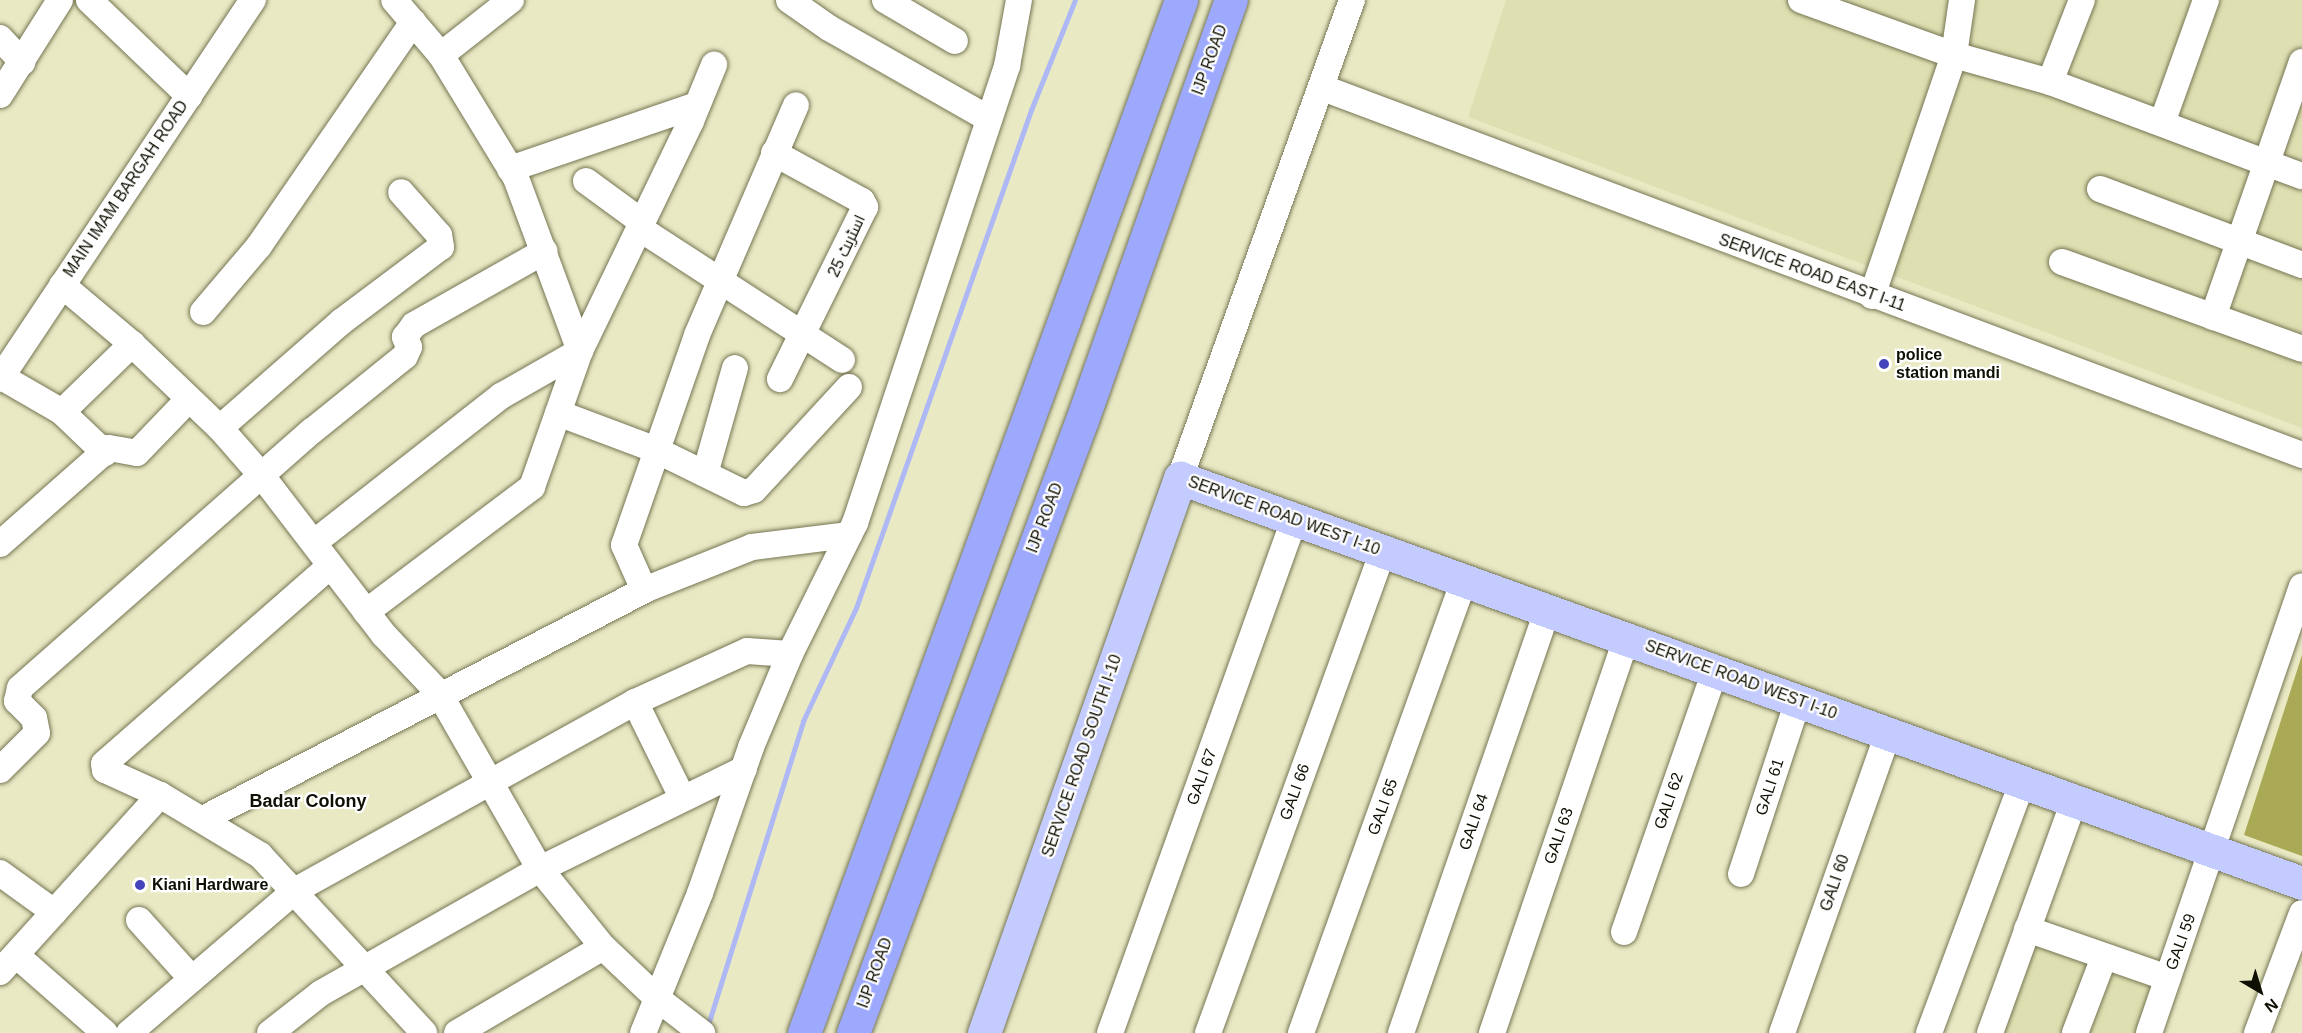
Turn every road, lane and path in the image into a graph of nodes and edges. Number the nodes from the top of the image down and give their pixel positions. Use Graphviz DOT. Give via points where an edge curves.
graph roads {
  1 [pos="60,0"];
  2 [pos="89,0"];
  3 [pos="253,0"];
  4 [pos="394,0"];
  5 [pos="511,0"];
  6 [pos="789,0"];
  7 [pos="885,0"];
  8 [pos="1019,0"];
  9 [pos="1181,0"];
  10 [pos="1232,0"];
  11 [pos="1352,0"];
  12 [pos="1801,0"];
  13 [pos="1962,0"];
  14 [pos="2082,0"];
  15 [pos="2206,0"];
  16 [pos="413,22"];
  17 [pos="0,38"];
  18 [pos="955,40"];
  19 [pos="441,55"];
  20 [pos="1954,56"];
  21 [pos="22,62"];
  22 [pos="2302,62"];
  23 [pos="714,65"];
  24 [pos="2050,82"];
  25 [pos="1323,88"];
  26 [pos="0,95"];
  27 [pos="189,96"];
  28 [pos="697,105"];
  29 [pos="796,105"];
  30 [pos="989,119"];
  31 [pos="2162,123"];
  32 [pos="774,153"];
  33 [pos="2267,163"];
  34 [pos="510,170"];
  35 [pos="2302,176"];
  36 [pos="586,181"];
  37 [pos="2100,189"];
  38 [pos="401,192"];
  39 [pos="640,225"];
  40 [pos="2240,243"];
  41 [pos="545,251"];
  42 [pos="2062,262"];
  43 [pos="2302,265"];
  44 [pos="722,282"];
  45 [pos="62,285"];
  46 [pos="1872,296"];
  47 [pos="202,312"];
  48 [pos="2213,317"];
  49 [pos="803,338"];
  50 [pos="132,344"];
  51 [pos="2302,350"];
  52 [pos="580,351"];
  53 [pos="842,360"];
  54 [pos="735,368"];
  55 [pos="1,377"];
  56 [pos="780,379"];
  57 [pos="849,387"];
  58 [pos="187,401"];
  59 [pos="62,412"];
  60 [pos="558,413"];
  61 [pos="220,428"];
  62 [pos="654,449"];
  63 [pos="105,453"];
  64 [pos="2302,455"];
  65 [pos="705,474"];
  66 [pos="262,476"];
  67 [pos="1180,478"];
  68 [pos="1294,520"];
  69 [pos="325,534"];
  70 [pos="849,535"];
  71 [pos="0,544"];
  72 [pos="1383,551"];
  73 [pos="330,566"];
  74 [pos="1464,580"];
  75 [pos="2302,588"];
  76 [pos="645,590"];
  77 [pos="1547,611"];
  78 [pos="366,612"];
  79 [pos="1626,639"];
  80 [pos="790,654"];
  81 [pos="1715,670"];
  82 [pos="439,693"];
  83 [pos="1798,701"];
  84 [pos="635,702"];
  85 [pos="1888,734"];
  86 [pos="744,769"];
  87 [pos="0,770"];
  88 [pos="492,782"];
  89 [pos="2022,783"];
  90 [pos="160,795"];
  91 [pos="682,797"];
  92 [pos="2074,801"];
  93 [pos="203,819"];
  94 [pos="2213,852"];
  95 [pos="540,868"];
  96 [pos="0,873"];
  97 [pos="1742,873"];
  98 [pos="2302,884"];
  99 [pos="296,890"];
  100 [pos="54,912"];
  101 [pos="2302,912"];
  102 [pos="139,920"];
  103 [pos="2027,930"];
  104 [pos="1624,932"];
  105 [pos="603,947"];
  106 [pos="2104,957"];
  107 [pos="8,964"];
  108 [pos="366,968"];
  109 [pos="2168,978"];
  110 [pos="192,979"];
  111 [pos="658,999"];
  112 [pos="697,1029"];
  113 [pos="134,1031"];
  114 [pos="105,1033"];
  115 [pos="270,1033"];
  116 [pos="424,1033"];
  117 [pos="457,1033"];
  118 [pos="643,1033"];
  119 [pos="804,1033"];
  120 [pos="853,1033"];
  121 [pos="984,1033"];
  122 [pos="1110,1033"];
  123 [pos="1208,1033"];
  124 [pos="1300,1033"];
  125 [pos="1401,1033"];
  126 [pos="1492,1033"];
  127 [pos="1782,1033"];
  128 [pos="1929,1033"];
  129 [pos="1990,1033"];
  130 [pos="2075,1033"];
  131 [pos="2149,1033"];
  132 [pos="2257,1033"];
  1 -- 21 [label="street"];
  2 -- 27 [label="street"];
  3 -- 27 [label="street, MAIN IMAM BARGAH ROAD"];
  4 -- 16 [label="street"];
  5 -- 19 [label="street"];
  6 -- 30 [label="street" via="829,28"];
  7 -- 18 [label="street"];
  8 -- 30 [label="street" via="1007,66"];
  9 -- 119 [label="highway"];
  10 -- 120 [label="highway, IJP ROAD" via="1082,420"];
  11 -- 25 [label="street"];
  12 -- 20 [label="street"];
  13 -- 20 [label="street"];
  14 -- 24 [label="street"];
  15 -- 31 [label="street"];
  16 -- 19 [label="street"];
  16 -- 47 [label="street" via="259,246"];
  17 -- 21 [label="street"];
  19 -- 34 [label="street"];
  20 -- 24 [label="street"];
  20 -- 46 [label="street"];
  21 -- 26 [label="street"];
  22 -- 33 [label="street"];
  23 -- 28 [label="street"];
  24 -- 31 [label="street"];
  25 -- 46 [label="street, SERVICE ROAD EAST I-11"];
  25 -- 67 [label="street"];
  27 -- 45 [label="street, MAIN IMAM BARGAH ROAD"];
  28 -- 34 [label="street"];
  28 -- 39 [label="street"];
  29 -- 32 [label="street"];
  30 -- 70 [label="street"];
  31 -- 33 [label="street"];
  32 -- 44 [label="street"];
  32 -- 49 [label="street, اسٹریٹ 25" via="862,201 865,207"];
  33 -- 35 [label="street"];
  33 -- 40 [label="street"];
  34 -- 41 [label="street"];
  36 -- 39 [label="street"];
  37 -- 40 [label="street"];
  38 -- 61 [label="street" via="439,235 441,247 341,322"];
  39 -- 44 [label="street"];
  39 -- 52 [label="street"];
  40 -- 43 [label="street"];
  40 -- 48 [label="street"];
  41 -- 52 [label="street"];
  41 -- 66 [label="street" via="414,325 405,337 409,347 405,356"];
  42 -- 48 [label="street"];
  44 -- 49 [label="street"];
  44 -- 62 [label="street" via="697,335"];
  45 -- 50 [label="street"];
  45 -- 55 [label="street, MAIN IMAM BARGAH ROAD"];
  46 -- 64 [label="street, SERVICE ROAD EAST I-11"];
  48 -- 51 [label="street"];
  49 -- 53 [label="street"];
  49 -- 56 [label="street, اسٹریٹ 25"];
  50 -- 58 [label="street"];
  50 -- 59 [label="street"];
  52 -- 60 [label="street"];
  52 -- 69 [label="street" via="501,396"];
  54 -- 65 [label="street"];
  55 -- 59 [label="street"];
  57 -- 65 [label="street" via="754,490 744,494"];
  58 -- 61 [label="street"];
  58 -- 63 [label="street" via="137,453 112,447"];
  59 -- 63 [label="street"];
  60 -- 62 [label="street"];
  60 -- 78 [label="street" via="532,487"];
  61 -- 66 [label="street"];
  62 -- 65 [label="street"];
  62 -- 76 [label="street" via="624,544"];
  63 -- 71 [label="street"];
  66 -- 73 [label="street"];
  66 -- 87 [label="street" via="20,688 17,701 34,718 37,733"];
  67 -- 68 [label="main road, SERVICE ROAD WEST I-10"];
  67 -- 121 [label="main road, SERVICE ROAD SOUTH I-10"];
  68 -- 72 [label="main road, SERVICE ROAD WEST I-10"];
  68 -- 122 [label="street, GALI 67"];
  70 -- 76 [label="street" via="752,547"];
  70 -- 80 [label="street"];
  72 -- 74 [label="main road, SERVICE ROAD WEST I-10"];
  72 -- 123 [label="street, GALI 66"];
  73 -- 78 [label="street"];
  73 -- 90 [label="street" via="104,764 112,776"];
  74 -- 77 [label="main road, SERVICE ROAD WEST I-10"];
  74 -- 124 [label="street, GALI 65"];
  75 -- 94 [label="street, GALI 59"];
  76 -- 82 [label="street"];
  77 -- 79 [label="main road, SERVICE ROAD WEST I-10"];
  77 -- 125 [label="street, GALI 64"];
  78 -- 82 [label="street"];
  79 -- 81 [label="main road, SERVICE ROAD WEST I-10"];
  79 -- 126 [label="street, GALI 63"];
  80 -- 84 [label="street" via="747,651"];
  80 -- 86 [label="street"];
  81 -- 83 [label="main road, SERVICE ROAD WEST I-10"];
  81 -- 104 [label="street, GALI 62"];
  82 -- 88 [label="street"];
  82 -- 93 [label="street"];
  83 -- 85 [label="main road, SERVICE ROAD WEST I-10"];
  83 -- 97 [label="street, GALI 61"];
  84 -- 88 [label="street"];
  84 -- 91 [label="street"];
  85 -- 89 [label="main road, SERVICE ROAD WEST I-10"];
  85 -- 127 [label="street, GALI 60"];
  86 -- 91 [label="street"];
  86 -- 111 [label="street"];
  88 -- 95 [label="street"];
  88 -- 99 [label="street"];
  89 -- 92 [label="main road, SERVICE ROAD WEST I-10"];
  89 -- 128 [label="street"];
  90 -- 93 [label="street"];
  90 -- 100 [label="street"];
  91 -- 95 [label="street"];
  92 -- 94 [label="main road, SERVICE ROAD WEST I-10"];
  92 -- 103 [label="street"];
  93 -- 99 [label="street" via="261,855"];
  94 -- 98 [label="main road, SERVICE ROAD WEST I-10"];
  94 -- 109 [label="street, GALI 59"];
  95 -- 105 [label="street"];
  95 -- 108 [label="street"];
  96 -- 100 [label="street"];
  99 -- 108 [label="street"];
  99 -- 110 [label="street"];
  100 -- 107 [label="street"];
  101 -- 132 [label="street"];
  102 -- 110 [label="street"];
  103 -- 106 [label="street"];
  103 -- 129 [label="street"];
  105 -- 111 [label="street"];
  105 -- 117 [label="street"];
  106 -- 109 [label="street"];
  106 -- 130 [label="street"];
  107 -- 114 [label="street"];
  108 -- 115 [label="street" via="321,993"];
  108 -- 116 [label="street"];
  109 -- 131 [label="street, GALI 59"];
  110 -- 113 [label="street"];
  111 -- 112 [label="street"];
  111 -- 118 [label="street"];
}
